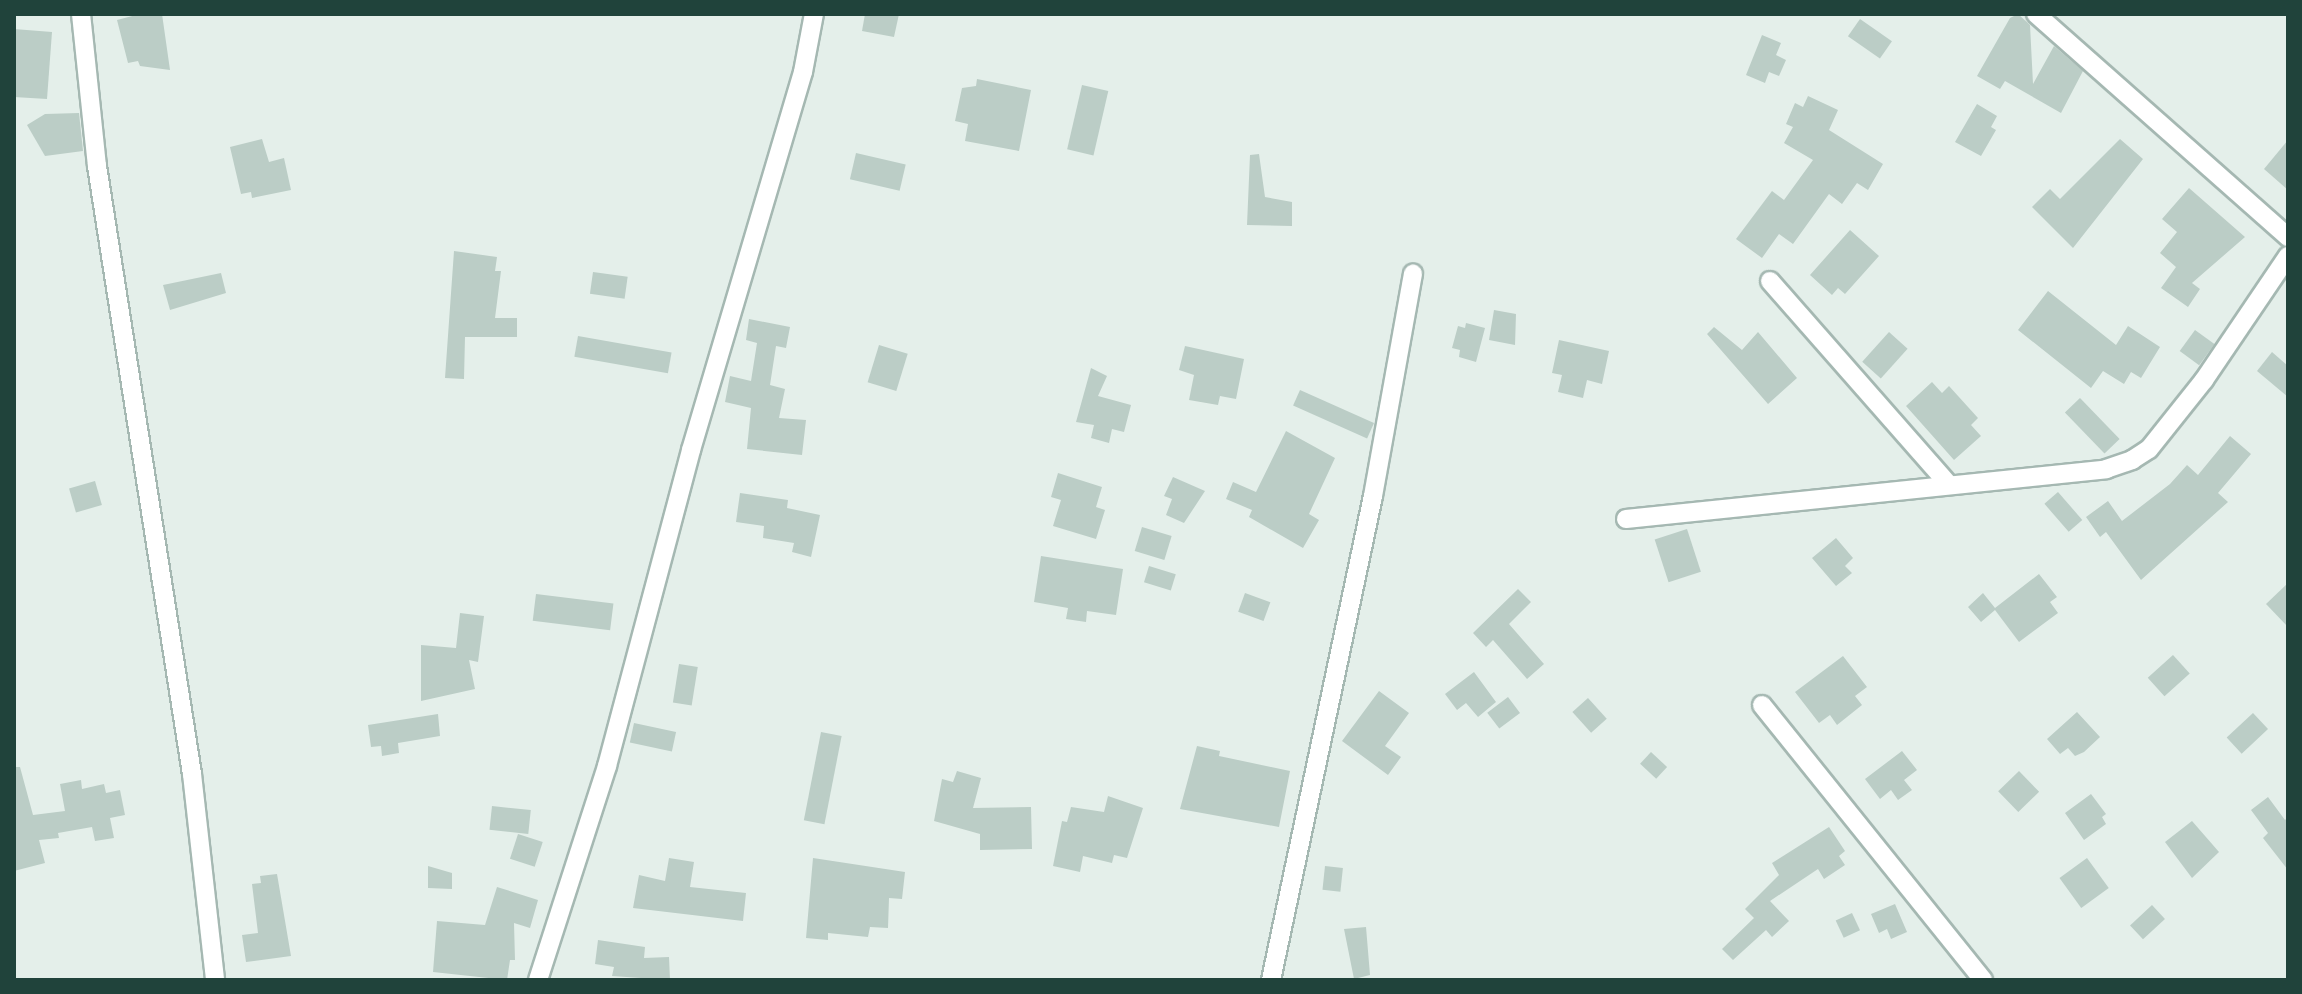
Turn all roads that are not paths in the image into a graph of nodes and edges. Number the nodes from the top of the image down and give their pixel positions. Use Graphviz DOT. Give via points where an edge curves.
graph roads {
  1 [pos="81,14"];
  2 [pos="814,14"];
  3 [pos="2036,14"];
  4 [pos="2288,237"];
  5 [pos="2288,256"];
  6 [pos="1413,274"];
  7 [pos="1770,281"];
  8 [pos="1949,485"];
  9 [pos="1626,519"];
  10 [pos="1762,705"];
  11 [pos="215,980"];
  12 [pos="538,980"];
  13 [pos="1271,980"];
  14 [pos="1983,980"];
  1 -- 11 [label="street" via="97,166 192,774"];
  2 -- 12 [label="street" via="803,72 691,450 607,766"];
  3 -- 4 [label="street"];
  5 -- 8 [label="street" via="2204,380 2149,449 2106,469"];
  6 -- 13 [label="street" via="1373,496"];
  7 -- 8 [label="street"];
  8 -- 9 [label="street"];
  10 -- 14 [label="street"];
}
